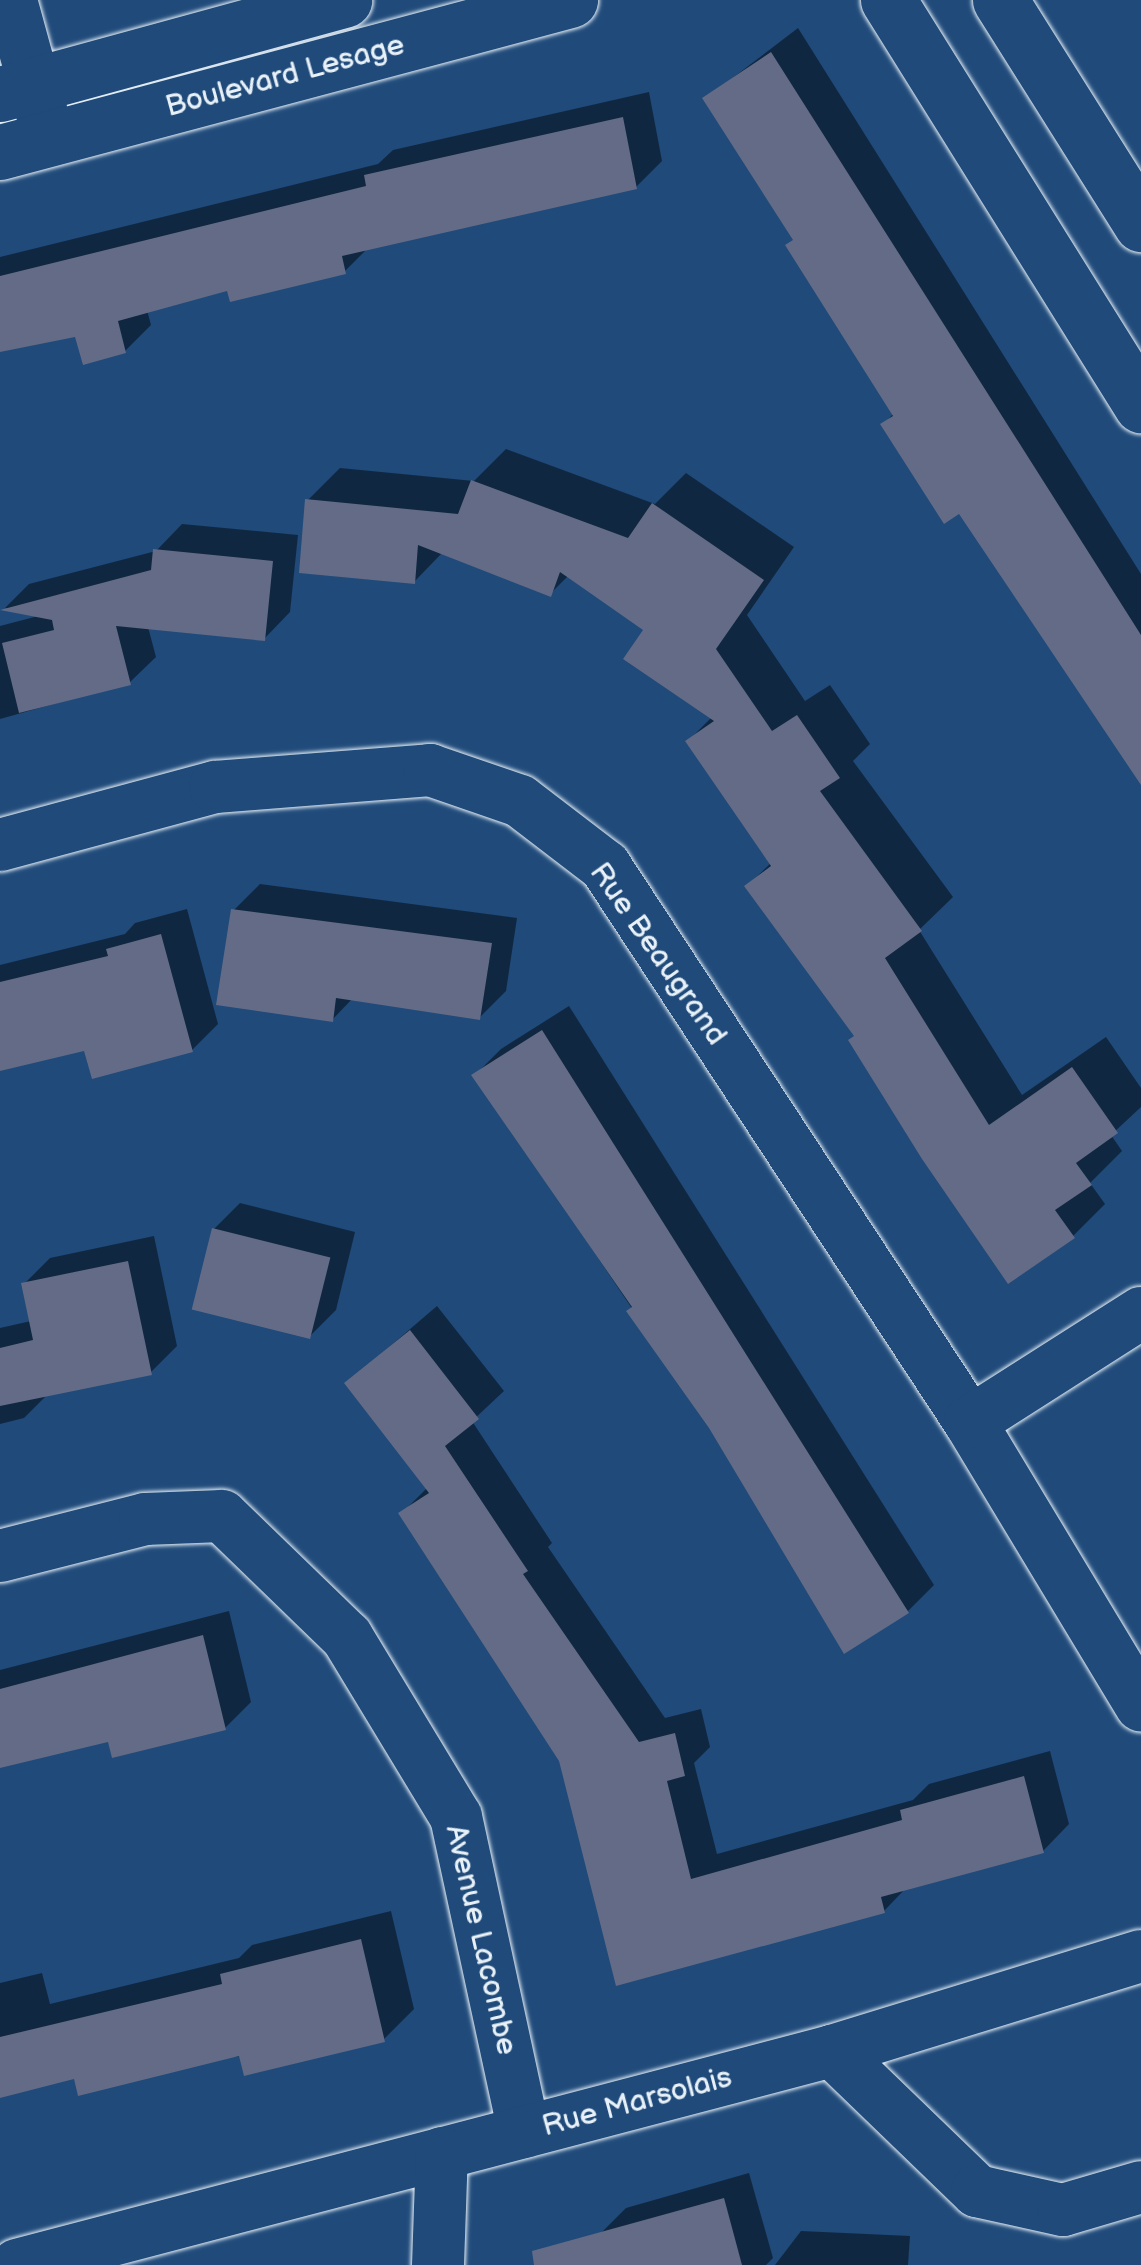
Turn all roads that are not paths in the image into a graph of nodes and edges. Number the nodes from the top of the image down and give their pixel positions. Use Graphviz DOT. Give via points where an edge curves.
graph roads {
  1 [pos="11,0"];
  2 [pos="344,0"];
  3 [pos="570,0"];
  4 [pos="888,0"];
  5 [pos="1000,0"];
  6 [pos="18,90"];
  7 [pos="24,145"];
  8 [pos="1141,224"];
  9 [pos="1141,405"];
  10 [pos="0,845"];
  11 [pos="1141,1314"];
  12 [pos="970,1422"];
  13 [pos="0,1556"];
  14 [pos="1141,1705"];
  15 [pos="1141,1956"];
  16 [pos="832,2051"];
  17 [pos="524,2132"];
  18 [pos="442,2153"];
  19 [pos="1141,2187"];
  20 [pos="112,2254"];
  21 [pos="18,2265"];
  22 [pos="438,2265"];
  1 -- 6 [label="street"];
  2 -- 6 [label="street, Boulevard Lesage"];
  3 -- 7 [label="street, Boulevard Lesage"];
  4 -- 9 [label="street"];
  5 -- 8 [label="street"];
  6 -- 7 [label="street"];
  10 -- 12 [label="street, Rue Beaugrand" via="215,787 430,770 520,801 604,866"];
  11 -- 12 [label="street"];
  12 -- 14 [label="street, Rue Beaugrand"];
  13 -- 17 [label="street, Avenue Lacombe" via="145,1519 222,1516 347,1637 456,1818"];
  15 -- 16 [label="street, Rue Marsolais"];
  16 -- 17 [label="street, Rue Marsolais"];
  16 -- 19 [label="street" via="977,2190 1063,2210"];
  17 -- 18 [label="street, Rue Marsolais"];
  18 -- 20 [label="street, Rue Marsolais"];
  18 -- 22 [label="street"];
  20 -- 21 [label="street, Rue Marsolais"];
}
